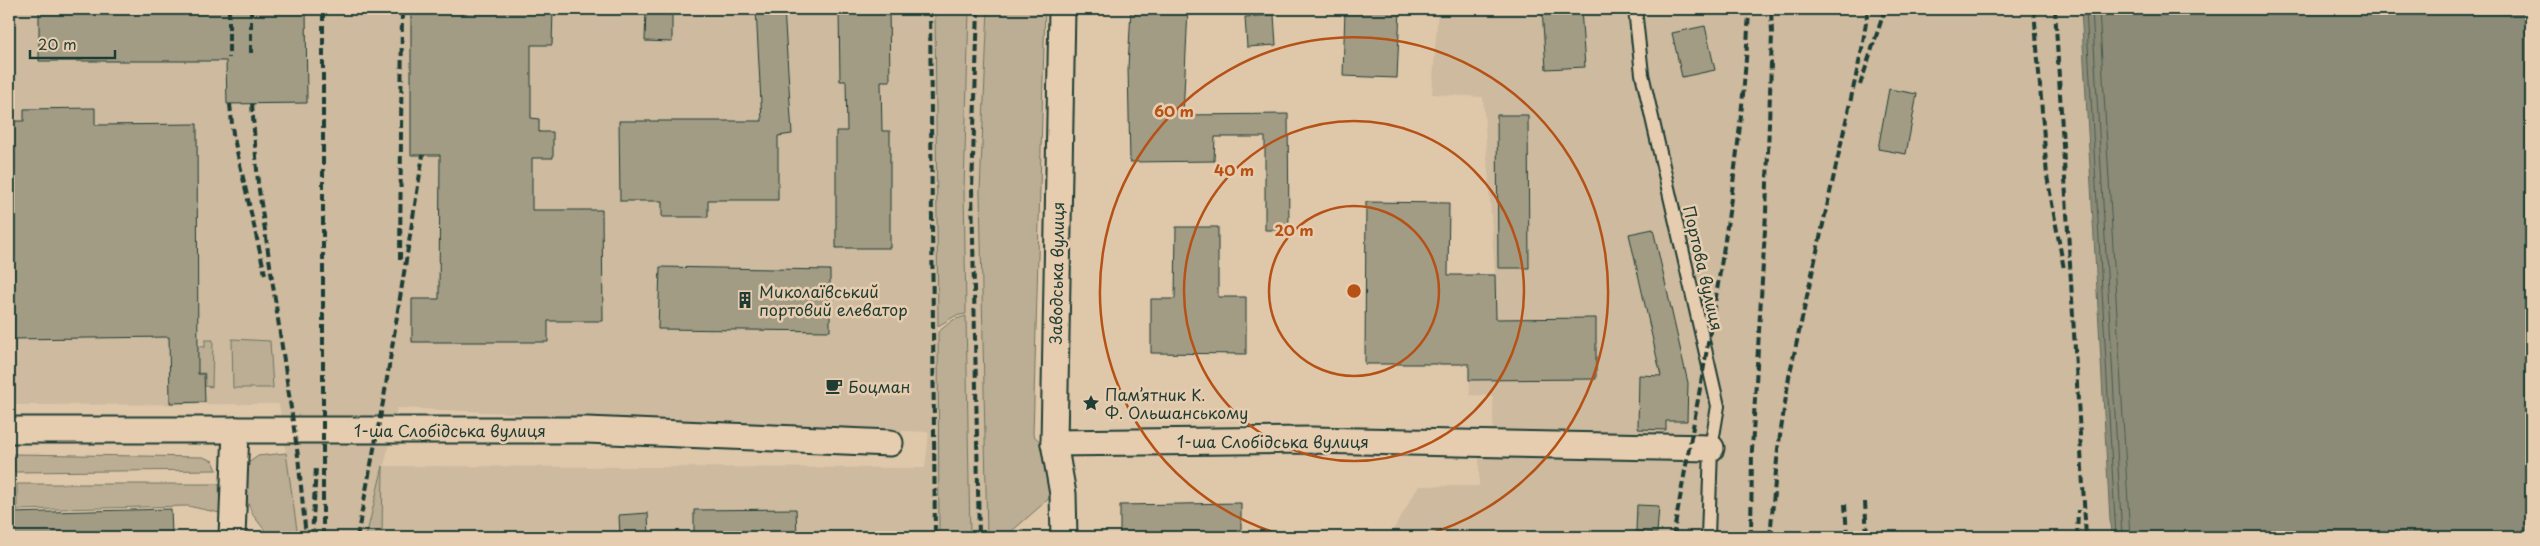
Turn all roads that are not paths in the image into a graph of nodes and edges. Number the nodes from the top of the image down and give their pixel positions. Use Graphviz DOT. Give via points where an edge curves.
graph roads {
  1 [pos="1062,9"];
  2 [pos="1635,9"];
  3 [pos="9,430"];
  4 [pos="236,430"];
  5 [pos="890,443"];
  6 [pos="1054,443"];
  7 [pos="1712,448"];
  8 [pos="232,537"];
  9 [pos="1064,537"];
  10 [pos="1708,537"];
  1 -- 6 [label="street, Заводська вулиця"];
  2 -- 7 [label="lane, Портова вулиця" via="1642,74 1718,406"];
  3 -- 4 [label="street, 1-ша Слобідська вулиця"];
  4 -- 5 [label="street, 1-ша Слобідська вулиця" via="587,430"];
  4 -- 8 [label="street"];
  6 -- 7 [label="street, 1-ша Слобідська вулиця" via="1310,440"];
  6 -- 9 [label="street, Заводська вулиця" via="1063,494"];
  7 -- 10 [label="lane, Портова вулиця"];
}
